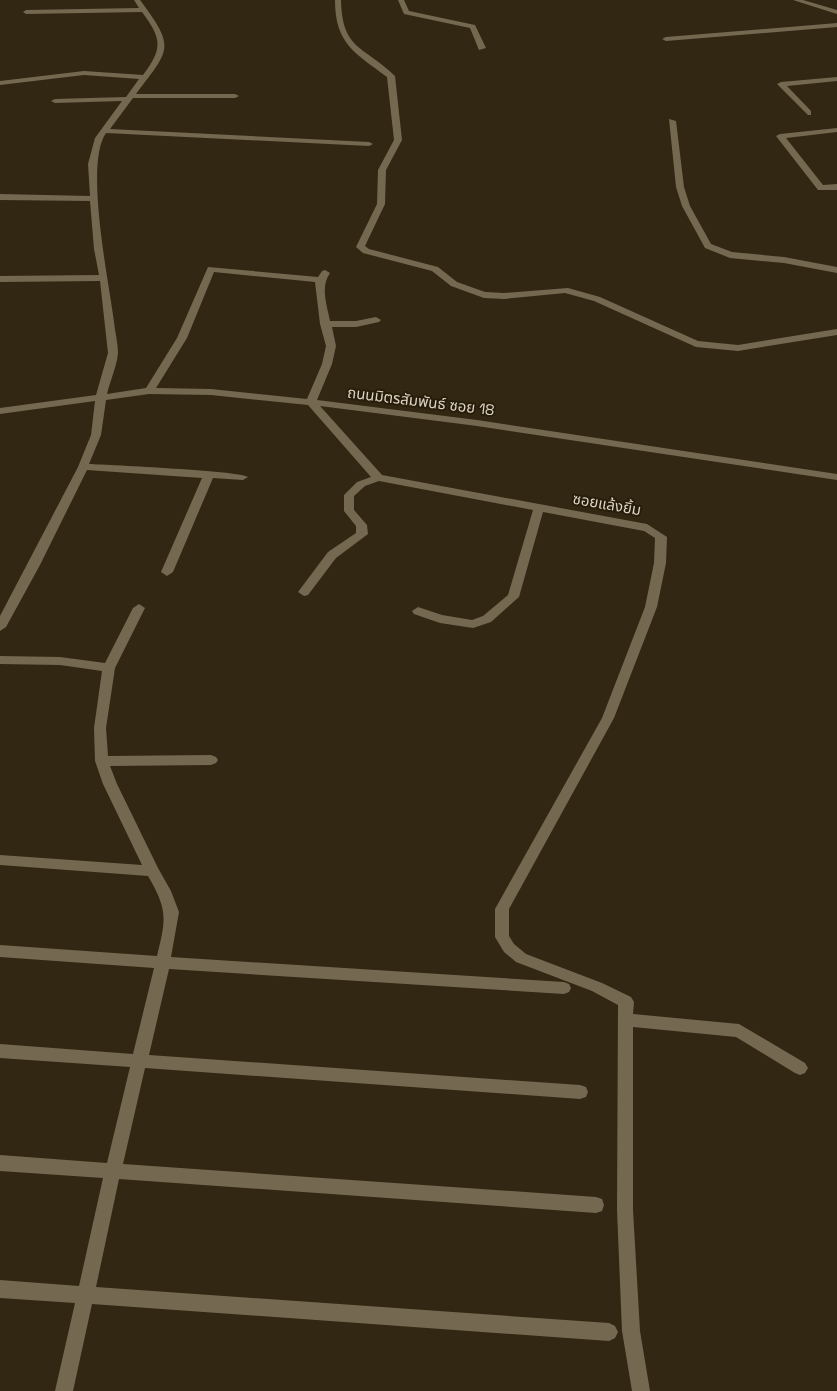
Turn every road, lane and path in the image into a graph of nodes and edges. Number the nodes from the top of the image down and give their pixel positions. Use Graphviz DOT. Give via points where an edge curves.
graph roads {
  1 [pos="137,0"];
  2 [pos="338,0"];
  3 [pos="401,0"];
  4 [pos="796,0"];
  5 [pos="144,10"];
  6 [pos="26,12"];
  7 [pos="837,12"];
  8 [pos="837,25"];
  9 [pos="666,39"];
  10 [pos="482,48"];
  11 [pos="144,77"];
  12 [pos="837,79"];
  13 [pos="0,83"];
  14 [pos="235,96"];
  15 [pos="129,97"];
  16 [pos="55,101"];
  17 [pos="808,112"];
  18 [pos="672,121"];
  19 [pos="837,130"];
  20 [pos="104,131"];
  21 [pos="369,144"];
  22 [pos="837,188"];
  23 [pos="0,197"];
  24 [pos="95,199"];
  25 [pos="837,270"];
  26 [pos="104,278"];
  27 [pos="0,279"];
  28 [pos="376,320"];
  29 [pos="325,324"];
  30 [pos="837,332"];
  31 [pos="149,391"];
  32 [pos="100,396"];
  33 [pos="311,402"];
  34 [pos="0,411"];
  35 [pos="82,467"];
  36 [pos="210,474"];
  37 [pos="243,477"];
  38 [pos="837,477"];
  39 [pos="378,478"];
  40 [pos="539,508"];
  41 [pos="167,572"];
  42 [pos="304,592"];
  43 [pos="139,608"];
  44 [pos="418,611"];
  45 [pos="0,627"];
  46 [pos="0,660"];
  47 [pos="110,668"];
  48 [pos="211,760"];
  49 [pos="102,762"];
  50 [pos="0,860"];
  51 [pos="152,871"];
  52 [pos="0,951"];
  53 [pos="163,963"];
  54 [pos="564,988"];
  55 [pos="627,1020"];
  56 [pos="0,1051"];
  57 [pos="140,1061"];
  58 [pos="800,1068"];
  59 [pos="580,1092"];
  60 [pos="0,1163"];
  61 [pos="113,1171"];
  62 [pos="596,1205"];
  63 [pos="0,1289"];
  64 [pos="85,1295"];
  65 [pos="609,1332"];
  66 [pos="64,1391"];
  67 [pos="641,1391"];
  1 -- 5 [label="street"];
  2 -- 30 [label="street" via="339,23 350,46 392,76 398,140 382,170 381,204 360,247 366,251 435,270 454,284 484,295 565,290 597,299 696,344 738,348"];
  3 -- 10 [label="street" via="406,13 473,26"];
  4 -- 7 [label="street"];
  5 -- 6 [label="street"];
  5 -- 11 [label="street" via="162,42 159,58"];
  8 -- 9 [label="street"];
  11 -- 13 [label="street" via="84,73"];
  11 -- 15 [label="street"];
  12 -- 17 [label="street" via="781,84"];
  14 -- 15 [label="street"];
  15 -- 16 [label="street"];
  15 -- 20 [label="street"];
  18 -- 25 [label="street" via="680,187 686,206 708,246 730,255 784,260"];
  19 -- 22 [label="street" via="780,136 821,188"];
  20 -- 21 [label="street"];
  20 -- 24 [label="street" via="98,138 92,164"];
  23 -- 24 [label="street"];
  24 -- 26 [label="street" via="98,249"];
  26 -- 27 [label="street"];
  26 -- 32 [label="street" via="113,353"];
  28 -- 29 [label="street"];
  29 -- 31 [label="street" via="320,294 323,276 211,269 182,338"];
  29 -- 33 [label="street" via="331,346"];
  31 -- 32 [label="street, ถนนมิตรสัมพันธ์ ซอย 18"];
  31 -- 33 [label="street, ถนนมิตรสัมพันธ์ ซอย 18" via="211,392"];
  32 -- 34 [label="street, ถนนมิตรสัมพันธ์ ซอย 18"];
  32 -- 35 [label="street" via="96,435"];
  33 -- 38 [label="street, ถนนมิตรสัมพันธ์ ซอย 18" via="477,423"];
  33 -- 39 [label="street"];
  35 -- 36 [label="street"];
  35 -- 45 [label="street"];
  36 -- 37 [label="street"];
  36 -- 41 [label="street"];
  39 -- 40 [label="street, ซอยแล้งยิ้ม"];
  39 -- 42 [label="street" via="361,484 349,496 349,511 361,525 362,534 332,555"];
  40 -- 44 [label="street" via="513,597 487,619 473,624 440,619"];
  40 -- 55 [label="street, ซอยแล้งยิ้ม" via="647,528 661,537 660,563 651,607 608,718 502,909 502,937 509,948 522,958 597,987 626,1002"];
  43 -- 47 [label="street"];
  46 -- 47 [label="street"];
  47 -- 49 [label="street" via="100,728"];
  48 -- 49 [label="street"];
  49 -- 51 [label="street"];
  50 -- 51 [label="street"];
  51 -- 53 [label="street" via="172,912 170,938"];
  52 -- 53 [label="street"];
  53 -- 54 [label="street"];
  53 -- 57 [label="street"];
  55 -- 58 [label="street" via="739,1031"];
  55 -- 67 [label="street" via="626,1210 630,1331"];
  56 -- 57 [label="street"];
  57 -- 59 [label="street"];
  57 -- 61 [label="street"];
  60 -- 61 [label="street"];
  61 -- 62 [label="street"];
  61 -- 64 [label="street"];
  63 -- 64 [label="street"];
  64 -- 65 [label="street"];
  64 -- 66 [label="street"];
}
